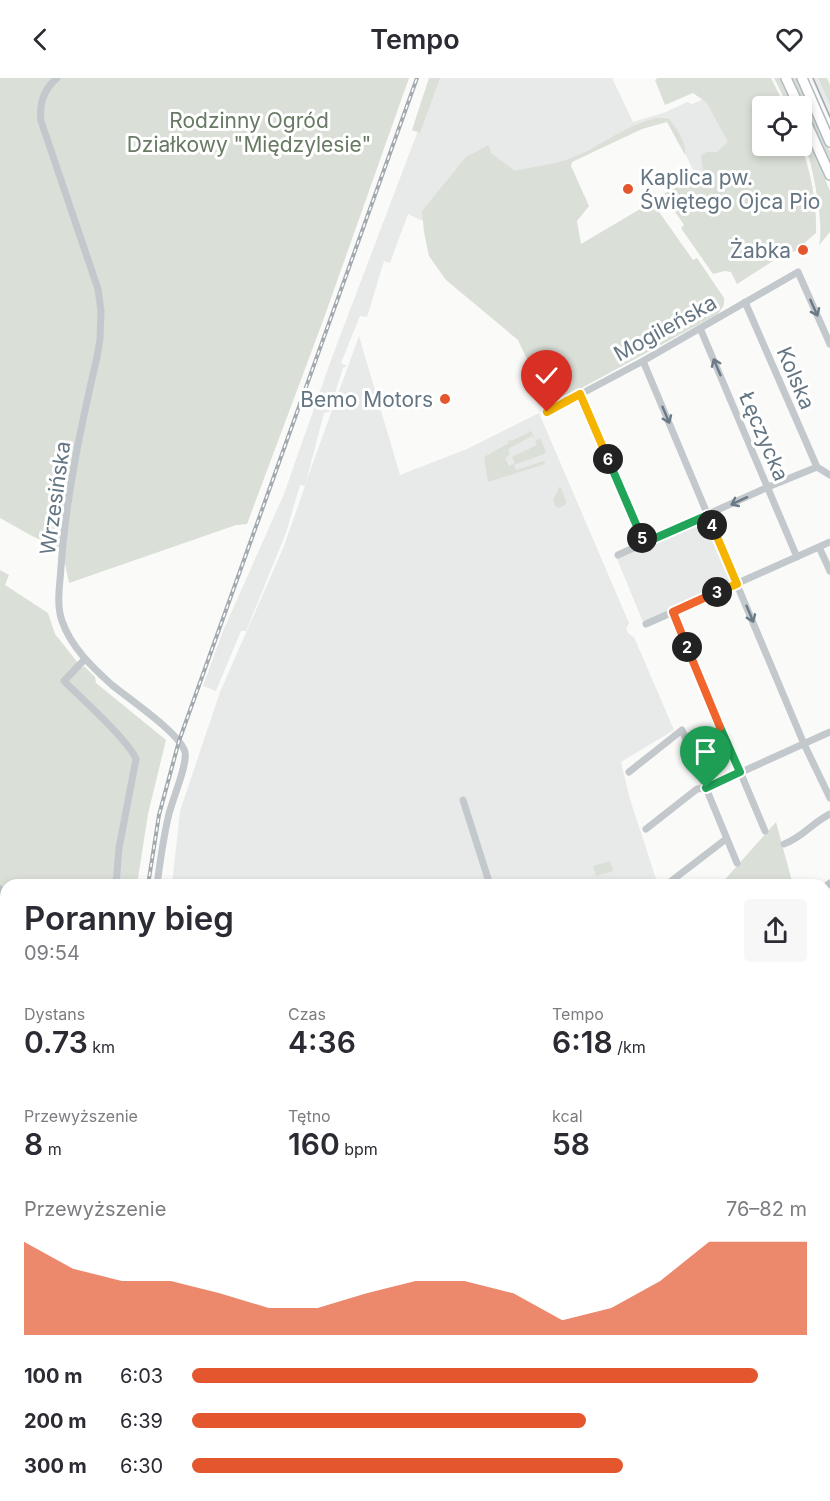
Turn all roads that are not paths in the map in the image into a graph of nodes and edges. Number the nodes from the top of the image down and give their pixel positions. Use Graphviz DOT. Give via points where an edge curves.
graph roads {
  1 [pos="57,78"];
  2 [pos="786,78"];
  3 [pos="802,78"];
  4 [pos="794,96"];
  5 [pos="812,135"];
  6 [pos="830,142"];
  7 [pos="830,175"];
  8 [pos="745,302"];
  9 [pos="700,328"];
  10 [pos="830,344"];
  11 [pos="643,361"];
  12 [pos="580,394"];
  13 [pos="547,412"];
  14 [pos="817,467"];
  15 [pos="830,475"];
  16 [pos="768,487"];
  17 [pos="708,515"];
  18 [pos="830,542"];
  19 [pos="644,543"];
  20 [pos="819,547"];
  21 [pos="618,555"];
  22 [pos="797,557"];
  23 [pos="830,571"];
  24 [pos="737,584"];
  25 [pos="673,612"];
  26 [pos="646,624"];
  27 [pos="85,659"];
  28 [pos="830,732"];
  29 [pos="804,744"];
  30 [pos="629,772"];
  31 [pos="740,772"];
  32 [pos="706,788"];
  33 [pos="830,798"];
  34 [pos="463,800"];
  35 [pos="830,814"];
  36 [pos="646,829"];
  37 [pos="765,831"];
  38 [pos="726,839"];
  39 [pos="784,844"];
  40 [pos="737,863"];
  41 [pos="116,879"];
  42 [pos="158,879"];
  43 [pos="488,879"];
  44 [pos="674,879"];
  1 -- 27 [label="street, Wrzesińska" via="42,97 41,121 94,277 101,311 100,339 68,502 59,591 64,627"];
  2 -- 4 [label="main road"];
  3 -- 6 [label="main road"];
  5 -- 7 [label="main road"];
  8 -- 9 [label="street, Mogileńska"];
  8 -- 10 [label="street, Mogileńska, one-way" via="798,272"];
  8 -- 14 [label="street, Kolska"];
  9 -- 11 [label="street, Mogileńska"];
  16 -- 9 [label="street, Łęczycka, one-way"];
  11 -- 12 [label="street, Mogileńska"];
  11 -- 17 [label="street, one-way"];
  12 -- 13 [label="street, Mogileńska"];
  12 -- 19 [label="street"];
  14 -- 15 [label="street"];
  14 -- 16 [label="street"];
  16 -- 17 [label="street, one-way"];
  16 -- 22 [label="street, Łęczycka"];
  17 -- 19 [label="street"];
  17 -- 24 [label="street"];
  18 -- 20 [label="street"];
  19 -- 21 [label="street"];
  20 -- 22 [label="street"];
  20 -- 23 [label="street"];
  22 -- 24 [label="street"];
  24 -- 25 [label="street"];
  24 -- 29 [label="street, one-way"];
  25 -- 26 [label="street"];
  25 -- 31 [label="street"];
  27 -- 41 [label="street" via="64,681 136,759"];
  27 -- 42 [label="street, Wrzesińska" via="175,736 183,748 185,759 168,817"];
  28 -- 29 [label="street"];
  29 -- 31 [label="street"];
  29 -- 33 [label="street"];
  30 -- 32 [label="street" via="682,730"];
  31 -- 32 [label="street"];
  31 -- 37 [label="street"];
  32 -- 36 [label="street" via="698,789"];
  32 -- 38 [label="street"];
  34 -- 43 [label="street"];
  35 -- 39 [label="street"];
  38 -- 40 [label="street"];
  38 -- 44 [label="street"];
}
